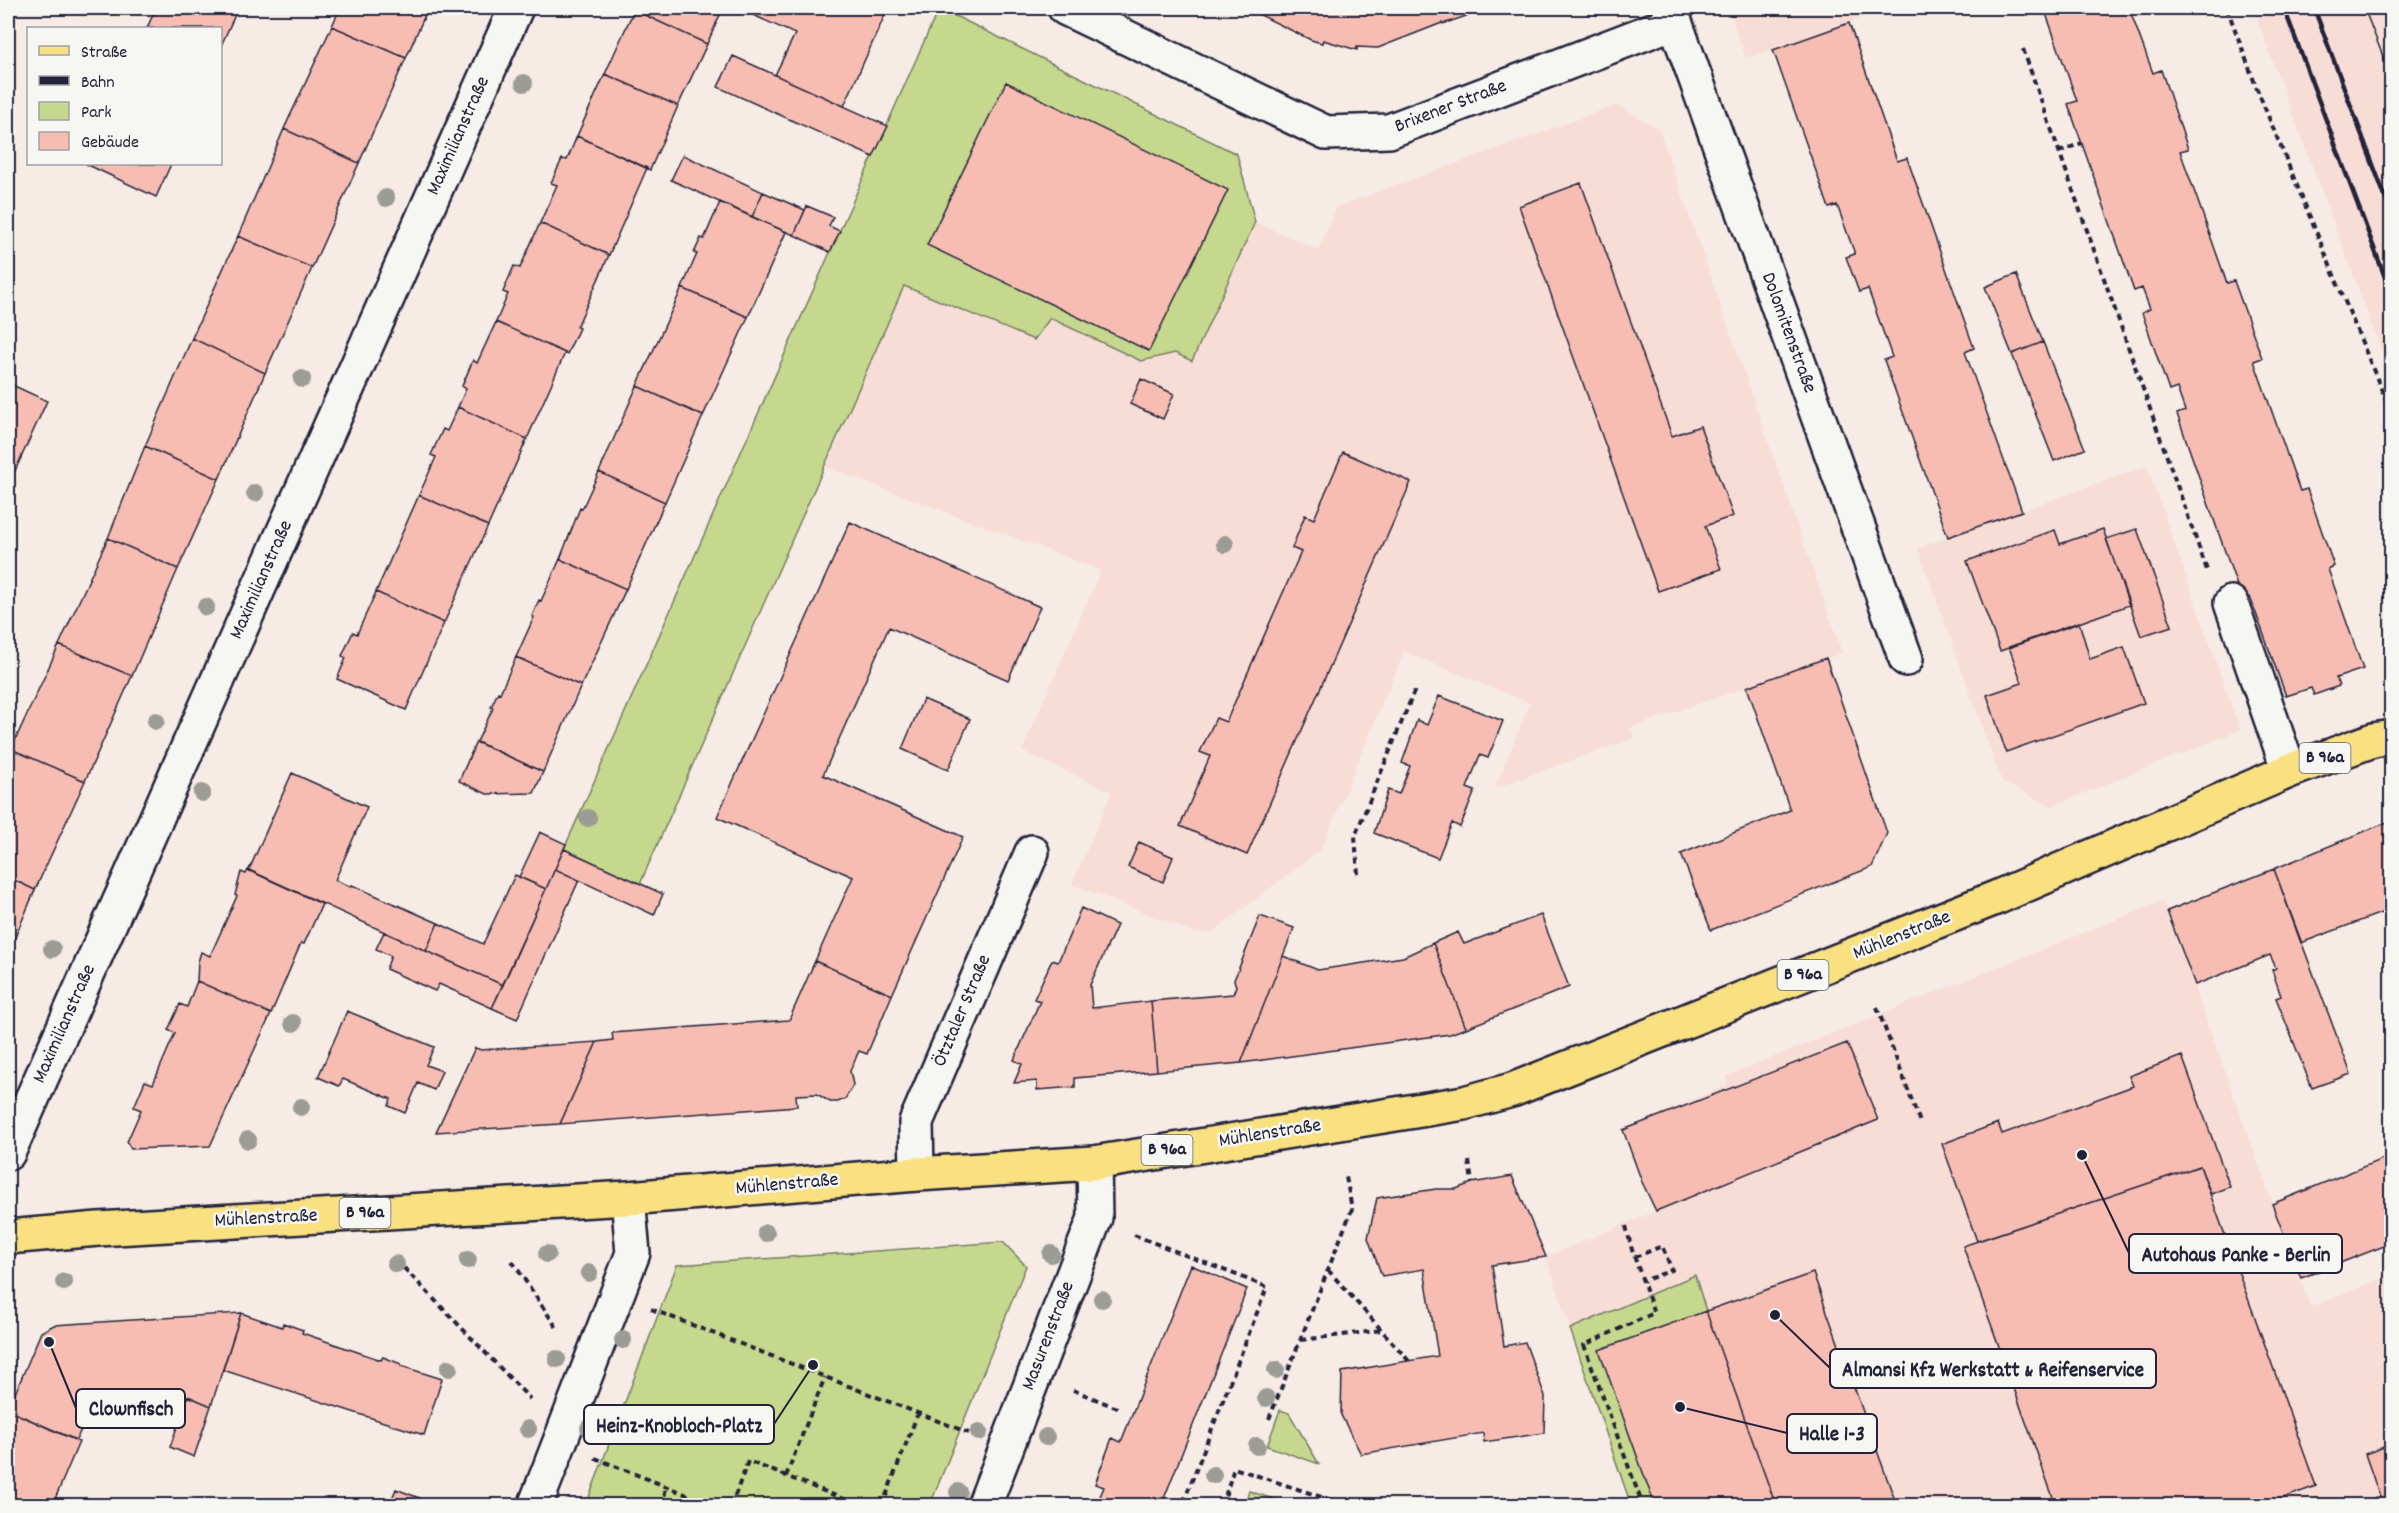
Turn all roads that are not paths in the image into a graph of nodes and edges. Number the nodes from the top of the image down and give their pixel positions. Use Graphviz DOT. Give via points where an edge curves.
graph roads {
  1 [pos="516,8"];
  2 [pos="1065,8"];
  3 [pos="1672,15"];
  4 [pos="2230,603"];
  5 [pos="1906,658"];
  6 [pos="2391,737"];
  7 [pos="2289,771"];
  8 [pos="1032,852"];
  9 [pos="8,1153"];
  10 [pos="1094,1163"];
  11 [pos="917,1174"];
  12 [pos="628,1198"];
  13 [pos="8,1237"];
  14 [pos="535,1506"];
  15 [pos="984,1506"];
  1 -- 9 [label="street, Maximilianstraße"];
  2 -- 3 [label="street, Brixener Straße" via="1326,133 1389,131"];
  3 -- 5 [label="street, Dolomitenstraße"];
  4 -- 7 [label="street"];
  6 -- 7 [label="main road, Mühlenstraße / B 96a"];
  7 -- 10 [label="main road, Mühlenstraße / B 96a" via="2008,893 1512,1090 1464,1103"];
  8 -- 11 [label="street, Ötztaler Straße" via="916,1122"];
  10 -- 11 [label="main road, Mühlenstraße / B 96a"];
  10 -- 15 [label="street, Masurenstraße" via="1095,1218"];
  11 -- 12 [label="main road, Mühlenstraße / B 96a"];
  12 -- 13 [label="main road, Mühlenstraße / B 96a"];
  12 -- 14 [label="street" via="633,1253"];
}
